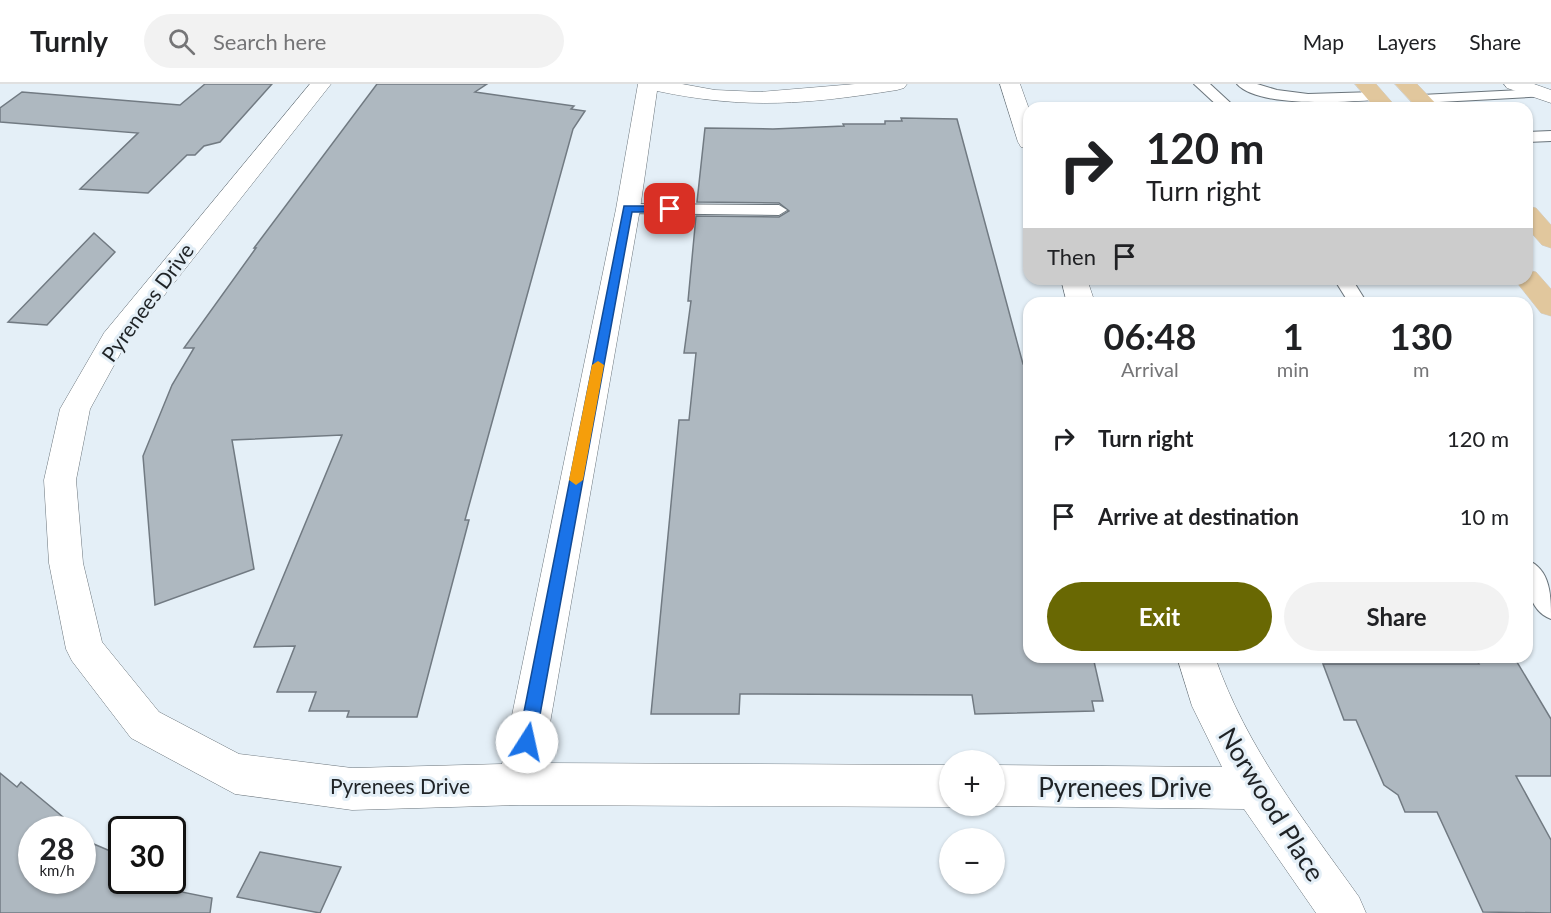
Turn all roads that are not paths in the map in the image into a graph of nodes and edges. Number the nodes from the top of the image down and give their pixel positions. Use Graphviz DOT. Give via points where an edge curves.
graph roads {
  1 [pos="321,84"];
  2 [pos="650,84"];
  3 [pos="897,84"];
  4 [pos="1010,84"];
  5 [pos="1201,84"];
  6 [pos="1244,84"];
  7 [pos="1405,84"];
  8 [pos="1514,84"];
  9 [pos="1546,95"];
  10 [pos="1375,96"];
  11 [pos="1222,102"];
  12 [pos="1423,102"];
  13 [pos="1452,102"];
  14 [pos="1023,124"];
  15 [pos="1551,136"];
  16 [pos="1533,137"];
  17 [pos="628,208"];
  18 [pos="779,210"];
  19 [pos="1533,220"];
  20 [pos="1551,240"];
  21 [pos="1533,285"];
  22 [pos="1551,307"];
  23 [pos="1533,580"];
  24 [pos="1551,608"];
  25 [pos="1198,663"];
  26 [pos="519,784"];
  27 [pos="939,786"];
  28 [pos="1005,786"];
  29 [pos="1255,788"];
  30 [pos="1342,913"];
  1 -- 26 [label="street, Pyrenees Drive" via="114,340 75,409 60,480 66,563 85,649 145,725 235,774 352,789"];
  2 -- 3 [label="street" via="715,96 779,97"];
  2 -- 17 [label="street"];
  4 -- 14 [label="street"];
  5 -- 11 [label="lane"];
  6 -- 10 [label="lane" via="1269,95 1296,98"];
  7 -- 12 [label="main road"];
  8 -- 9 [label="street"];
  9 -- 13 [label="lane"];
  15 -- 16 [label="lane"];
  17 -- 18 [label="lane"];
  17 -- 26 [label="street"];
  19 -- 20 [label="main road"];
  21 -- 22 [label="main road"];
  23 -- 24 [label="lane"];
  25 -- 29 [label="street, Norwood Place" via="1212,706"];
  26 -- 27 [label="street, Pyrenees Drive"];
  28 -- 29 [label="street, Pyrenees Drive"];
  29 -- 30 [label="street, Norwood Place"];
}
